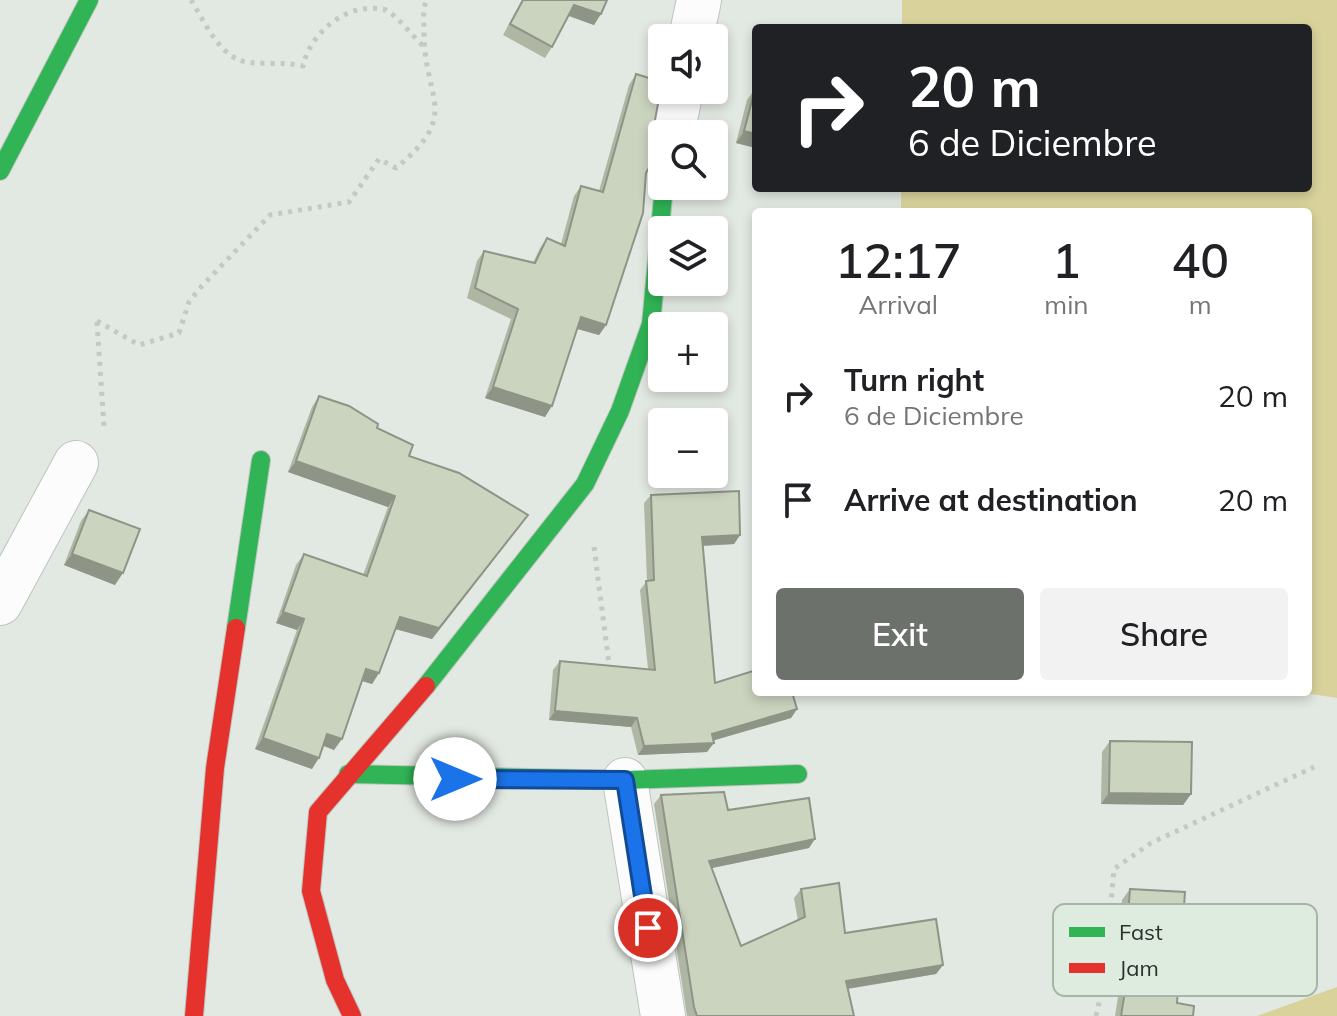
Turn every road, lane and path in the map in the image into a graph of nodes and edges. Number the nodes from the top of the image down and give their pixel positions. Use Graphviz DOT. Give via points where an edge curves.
graph roads {
  1 [pos="89,0"];
  2 [pos="191,0"];
  3 [pos="427,0"];
  4 [pos="699,0"];
  5 [pos="694,24"];
  6 [pos="424,47"];
  7 [pos="0,171"];
  8 [pos="663,200"];
  9 [pos="261,460"];
  10 [pos="76,463"];
  11 [pos="585,484"];
  12 [pos="0,603"];
  13 [pos="612,687"];
  14 [pos="1314,767"];
  15 [pos="348,774"];
  16 [pos="798,774"];
  17 [pos="625,780"];
  18 [pos="1111,904"];
  19 [pos="1101,996"];
  20 [pos="189,1011"];
  21 [pos="352,1016"];
  22 [pos="663,1016"];
  23 [pos="1096,1016"];
  1 -- 7 [label="street"];
  2 -- 6 [label="path" via="218,42 239,60 303,66 307,48 331,17 361,5 385,10"];
  3 -- 6 [label="path"];
  4 -- 5 [label="street"];
  6 -- 10 [label="path" via="438,112 431,135 414,153 396,168 379,159 349,202 270,215 199,289 179,333 139,345 97,321 106,411 103,445"];
  8 -- 11 [label="street" via="651,324 620,411"];
  9 -- 20 [label="street" via="215,768"];
  10 -- 12 [label="street"];
  11 -- 13 [label="path"];
  11 -- 15 [label="street" via="407,711"];
  14 -- 18 [label="path" via="1151,843 1114,869"];
  15 -- 17 [label="street"];
  15 -- 21 [label="street" via="318,812 311,891 335,980"];
  16 -- 17 [label="street"];
  17 -- 22 [label="street"];
  19 -- 23 [label="path"];
}
